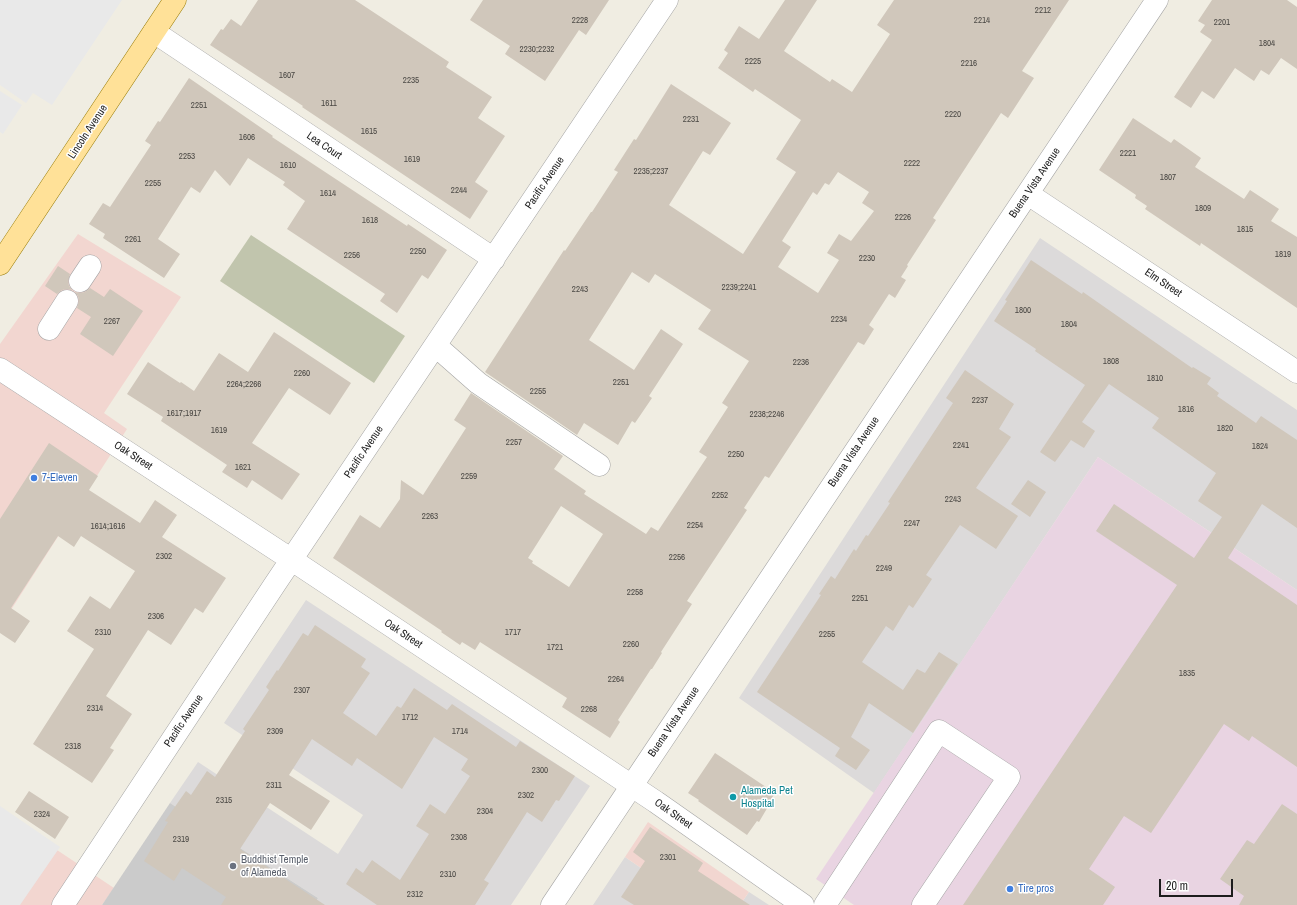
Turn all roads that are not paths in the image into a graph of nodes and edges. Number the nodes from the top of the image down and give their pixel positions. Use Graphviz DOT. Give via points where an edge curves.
graph roads {
  1 [pos="175,0"];
  2 [pos="667,0"];
  3 [pos="1157,0"];
  4 [pos="154,32"];
  5 [pos="1028,194"];
  6 [pos="494,259"];
  7 [pos="0,264"];
  8 [pos="67,301"];
  9 [pos="49,328"];
  10 [pos="436,346"];
  11 [pos="0,369"];
  12 [pos="1297,372"];
  13 [pos="599,465"];
  14 [pos="292,560"];
  15 [pos="631,786"];
  16 [pos="63,905"];
  17 [pos="552,905"];
  18 [pos="803,905"];
  19 [pos="824,905"];
  20 [pos="923,905"];
  1 -- 4 [label="main road, Lincoln Avenue"];
  2 -- 6 [label="street, Pacific Avenue"];
  3 -- 5 [label="street, Buena Vista Avenue"];
  4 -- 6 [label="street, Lea Court"];
  4 -- 7 [label="main road, Lincoln Avenue"];
  5 -- 12 [label="street, Elm Street"];
  5 -- 15 [label="street, Buena Vista Avenue"];
  6 -- 10 [label="street, Pacific Avenue"];
  8 -- 9 [label="street"];
  10 -- 13 [label="street" via="478,383"];
  10 -- 14 [label="street, Pacific Avenue"];
  11 -- 14 [label="street, Oak Street"];
  14 -- 15 [label="street, Oak Street"];
  14 -- 16 [label="street, Pacific Avenue"];
  15 -- 17 [label="street, Buena Vista Avenue"];
  15 -- 18 [label="street, Oak Street"];
  19 -- 20 [label="street" via="939,731 1009,777"];
}
